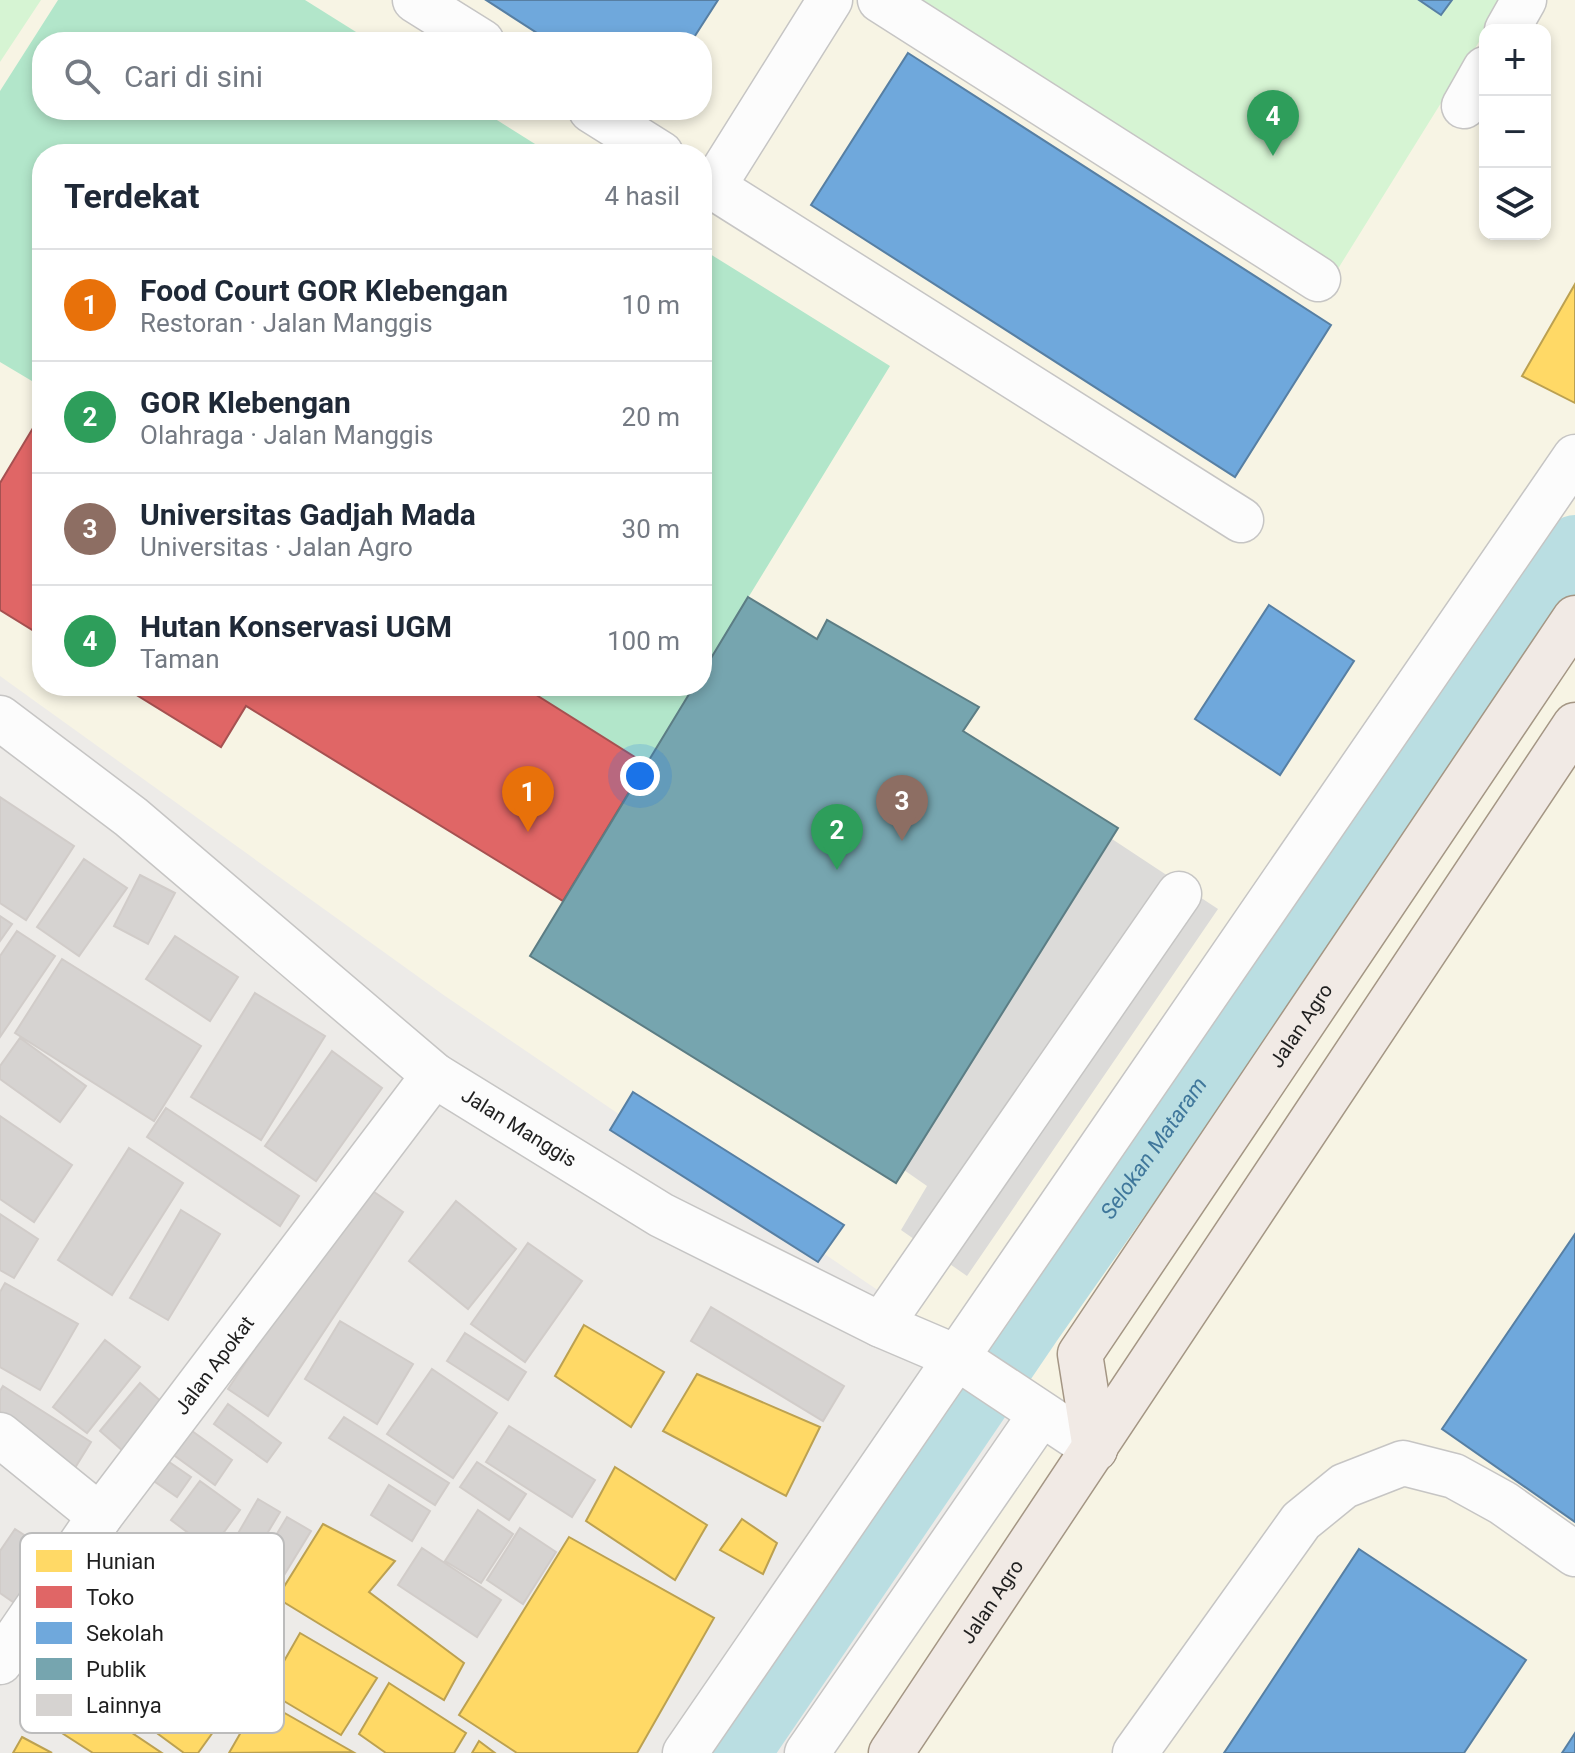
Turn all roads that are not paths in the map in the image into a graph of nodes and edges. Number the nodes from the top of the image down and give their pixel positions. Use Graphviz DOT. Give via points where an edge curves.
graph roads {
  1 [pos="415,0"];
  2 [pos="830,0"];
  3 [pos="880,0"];
  4 [pos="1524,0"];
  5 [pos="1510,24"];
  6 [pos="466,32"];
  7 [pos="607,120"];
  8 [pos="645,144"];
  9 [pos="712,177"];
  10 [pos="712,186"];
  11 [pos="1318,279"];
  12 [pos="1575,457"];
  13 [pos="1241,520"];
  14 [pos="1575,618"];
  15 [pos="0,718"];
  16 [pos="1575,725"];
  17 [pos="1179,894"];
  18 [pos="434,1075"];
  19 [pos="881,1325"];
  20 [pos="963,1362"];
  21 [pos="1033,1408"];
  22 [pos="0,1435"];
  23 [pos="1095,1449"];
  24 [pos="100,1516"];
  25 [pos="88,1533"];
  26 [pos="1575,1554"];
  27 [pos="20,1633"];
  28 [pos="0,1662"];
  29 [pos="685,1753"];
  30 [pos="807,1753"];
  31 [pos="891,1753"];
  32 [pos="1135,1753"];
  1 -- 6 [label="street"];
  2 -- 9 [label="street"];
  3 -- 11 [label="street"];
  4 -- 5 [label="street"];
  7 -- 8 [label="street"];
  10 -- 13 [label="street"];
  12 -- 20 [label="street"];
  14 -- 23 [label="main road, Jalan Agro" via="1080,1354"];
  15 -- 18 [label="street, Jalan Manggis" via="131,817"];
  16 -- 23 [label="main road, Jalan Agro"];
  17 -- 19 [label="street"];
  18 -- 19 [label="street, Jalan Manggis" via="661,1215"];
  18 -- 24 [label="street, Jalan Apokat"];
  19 -- 20 [label="street, Jalan Manggis"];
  20 -- 21 [label="street, Jalan Manggis"];
  20 -- 29 [label="street"];
  21 -- 23 [label="street, Jalan Manggis"];
  21 -- 30 [label="street"];
  22 -- 24 [label="street"];
  23 -- 31 [label="main road, Jalan Agro"];
  24 -- 25 [label="street, Jalan Apokat"];
  26 -- 32 [label="street" via="1454,1476 1403,1463 1344,1486 1301,1521"];
  27 -- 28 [label="street, Jalan Apokat"];
}
